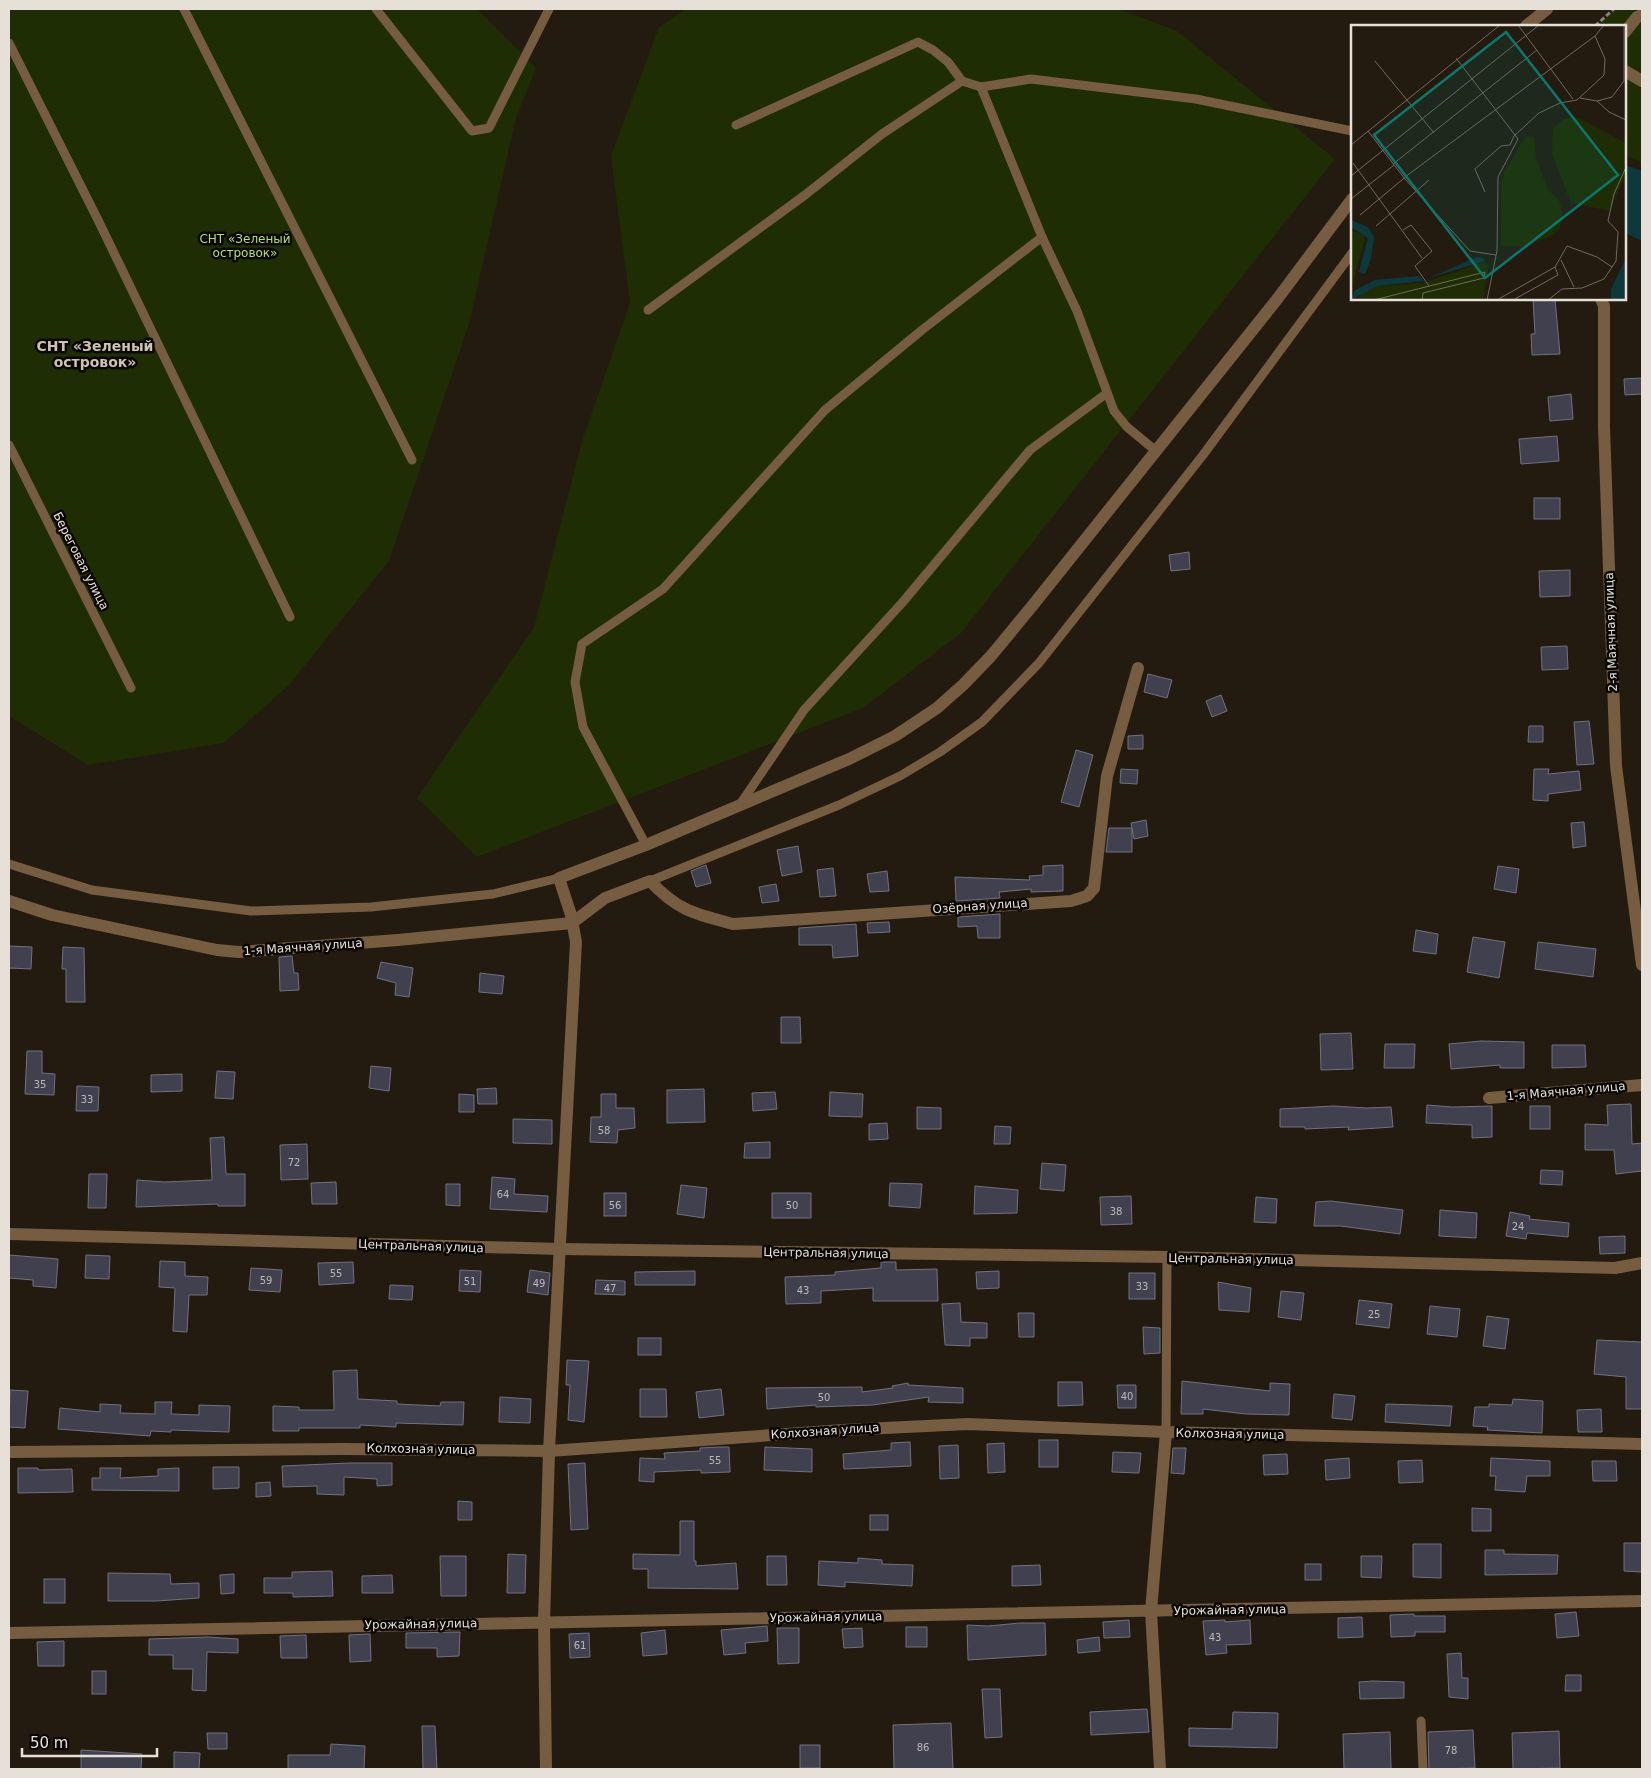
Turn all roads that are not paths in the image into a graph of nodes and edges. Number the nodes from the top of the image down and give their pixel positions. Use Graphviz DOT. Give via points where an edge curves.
graph roads {
  1 [pos="184,9"];
  2 [pos="376,9"];
  3 [pos="549,9"];
  4 [pos="1547,9"];
  5 [pos="1642,15"];
  6 [pos="1527,25"];
  7 [pos="1626,31"];
  8 [pos="9,43"];
  9 [pos="1626,72"];
  10 [pos="1642,81"];
  11 [pos="962,82"];
  12 [pos="981,87"];
  13 [pos="736,125"];
  14 [pos="1351,132"];
  15 [pos="1351,199"];
  16 [pos="1042,237"];
  17 [pos="1351,254"];
  18 [pos="1601,300"];
  19 [pos="648,310"];
  20 [pos="1107,393"];
  21 [pos="9,445"];
  22 [pos="1156,450"];
  23 [pos="412,460"];
  24 [pos="290,617"];
  25 [pos="1138,668"];
  26 [pos="131,688"];
  27 [pos="741,804"];
  28 [pos="646,846"];
  29 [pos="9,864"];
  30 [pos="559,878"];
  31 [pos="650,881"];
  32 [pos="9,901"];
  33 [pos="572,922"];
  34 [pos="1642,965"];
  35 [pos="1642,1085"];
  36 [pos="1489,1098"];
  37 [pos="9,1234"];
  38 [pos="560,1249"];
  39 [pos="1167,1257"];
  40 [pos="1642,1262"];
  41 [pos="1166,1432"];
  42 [pos="1642,1444"];
  43 [pos="549,1451"];
  44 [pos="9,1452"];
  45 [pos="1642,1601"];
  46 [pos="1151,1611"];
  47 [pos="544,1622"];
  48 [pos="9,1632"];
  49 [pos="1422,1721"];
  50 [pos="546,1769"];
  51 [pos="1160,1769"];
  52 [pos="1424,1769"];
  1 -- 23 [label="lane"];
  2 -- 3 [label="lane" via="472,131 489,128"];
  4 -- 6 [label="street"];
  5 -- 7 [label="street"];
  8 -- 24 [label="lane"];
  9 -- 10 [label="street"];
  11 -- 12 [label="lane"];
  11 -- 13 [label="lane" via="948,62 918,42"];
  11 -- 19 [label="lane" via="882,134"];
  12 -- 14 [label="lane" via="1041,80 1196,99"];
  12 -- 16 [label="lane"];
  15 -- 22 [label="street" via="1278,298"];
  16 -- 20 [label="lane" via="1077,311"];
  16 -- 28 [label="lane" via="825,410 663,589 582,644 575,682 583,727"];
  17 -- 31 [label="lane" via="1203,455 1064,632 982,722 900,776 839,805"];
  18 -- 34 [label="street, 2-я Маячная улица" via="1616,766"];
  20 -- 22 [label="lane" via="1114,411 1127,427"];
  20 -- 27 [label="lane" via="1030,450 902,603 804,710"];
  21 -- 26 [label="lane, Береговая улица"];
  22 -- 27 [label="street" via="991,656 937,708 895,736"];
  25 -- 31 [label="street, Озёрная улица" via="1107,776 1094,888 1088,896 1071,901 733,924 689,912 666,899"];
  27 -- 28 [label="street"];
  28 -- 30 [label="street"];
  29 -- 30 [label="lane" via="92,890 250,911 371,906 493,894"];
  30 -- 33 [label="street"];
  31 -- 33 [label="street" via="604,898"];
  32 -- 33 [label="street, 1-я Маячная улица" via="52,915 239,952"];
  33 -- 38 [label="street" via="576,942"];
  35 -- 36 [label="street, 1-я Маячная улица"];
  37 -- 38 [label="street, Центральная улица"];
  38 -- 39 [label="street, Центральная улица"];
  38 -- 43 [label="street"];
  39 -- 40 [label="street, Центральная улица" via="1615,1268"];
  39 -- 41 [label="lane"];
  41 -- 42 [label="street, Колхозная улица"];
  41 -- 43 [label="street, Колхозная улица" via="968,1424"];
  41 -- 46 [label="street"];
  43 -- 44 [label="street, Колхозная улица" via="343,1448"];
  43 -- 47 [label="street"];
  45 -- 46 [label="street, Урожайная улица"];
  46 -- 47 [label="street, Урожайная улица"];
  46 -- 51 [label="street"];
  47 -- 48 [label="street, Урожайная улица"];
  47 -- 50 [label="street"];
  49 -- 52 [label="lane"];
}
